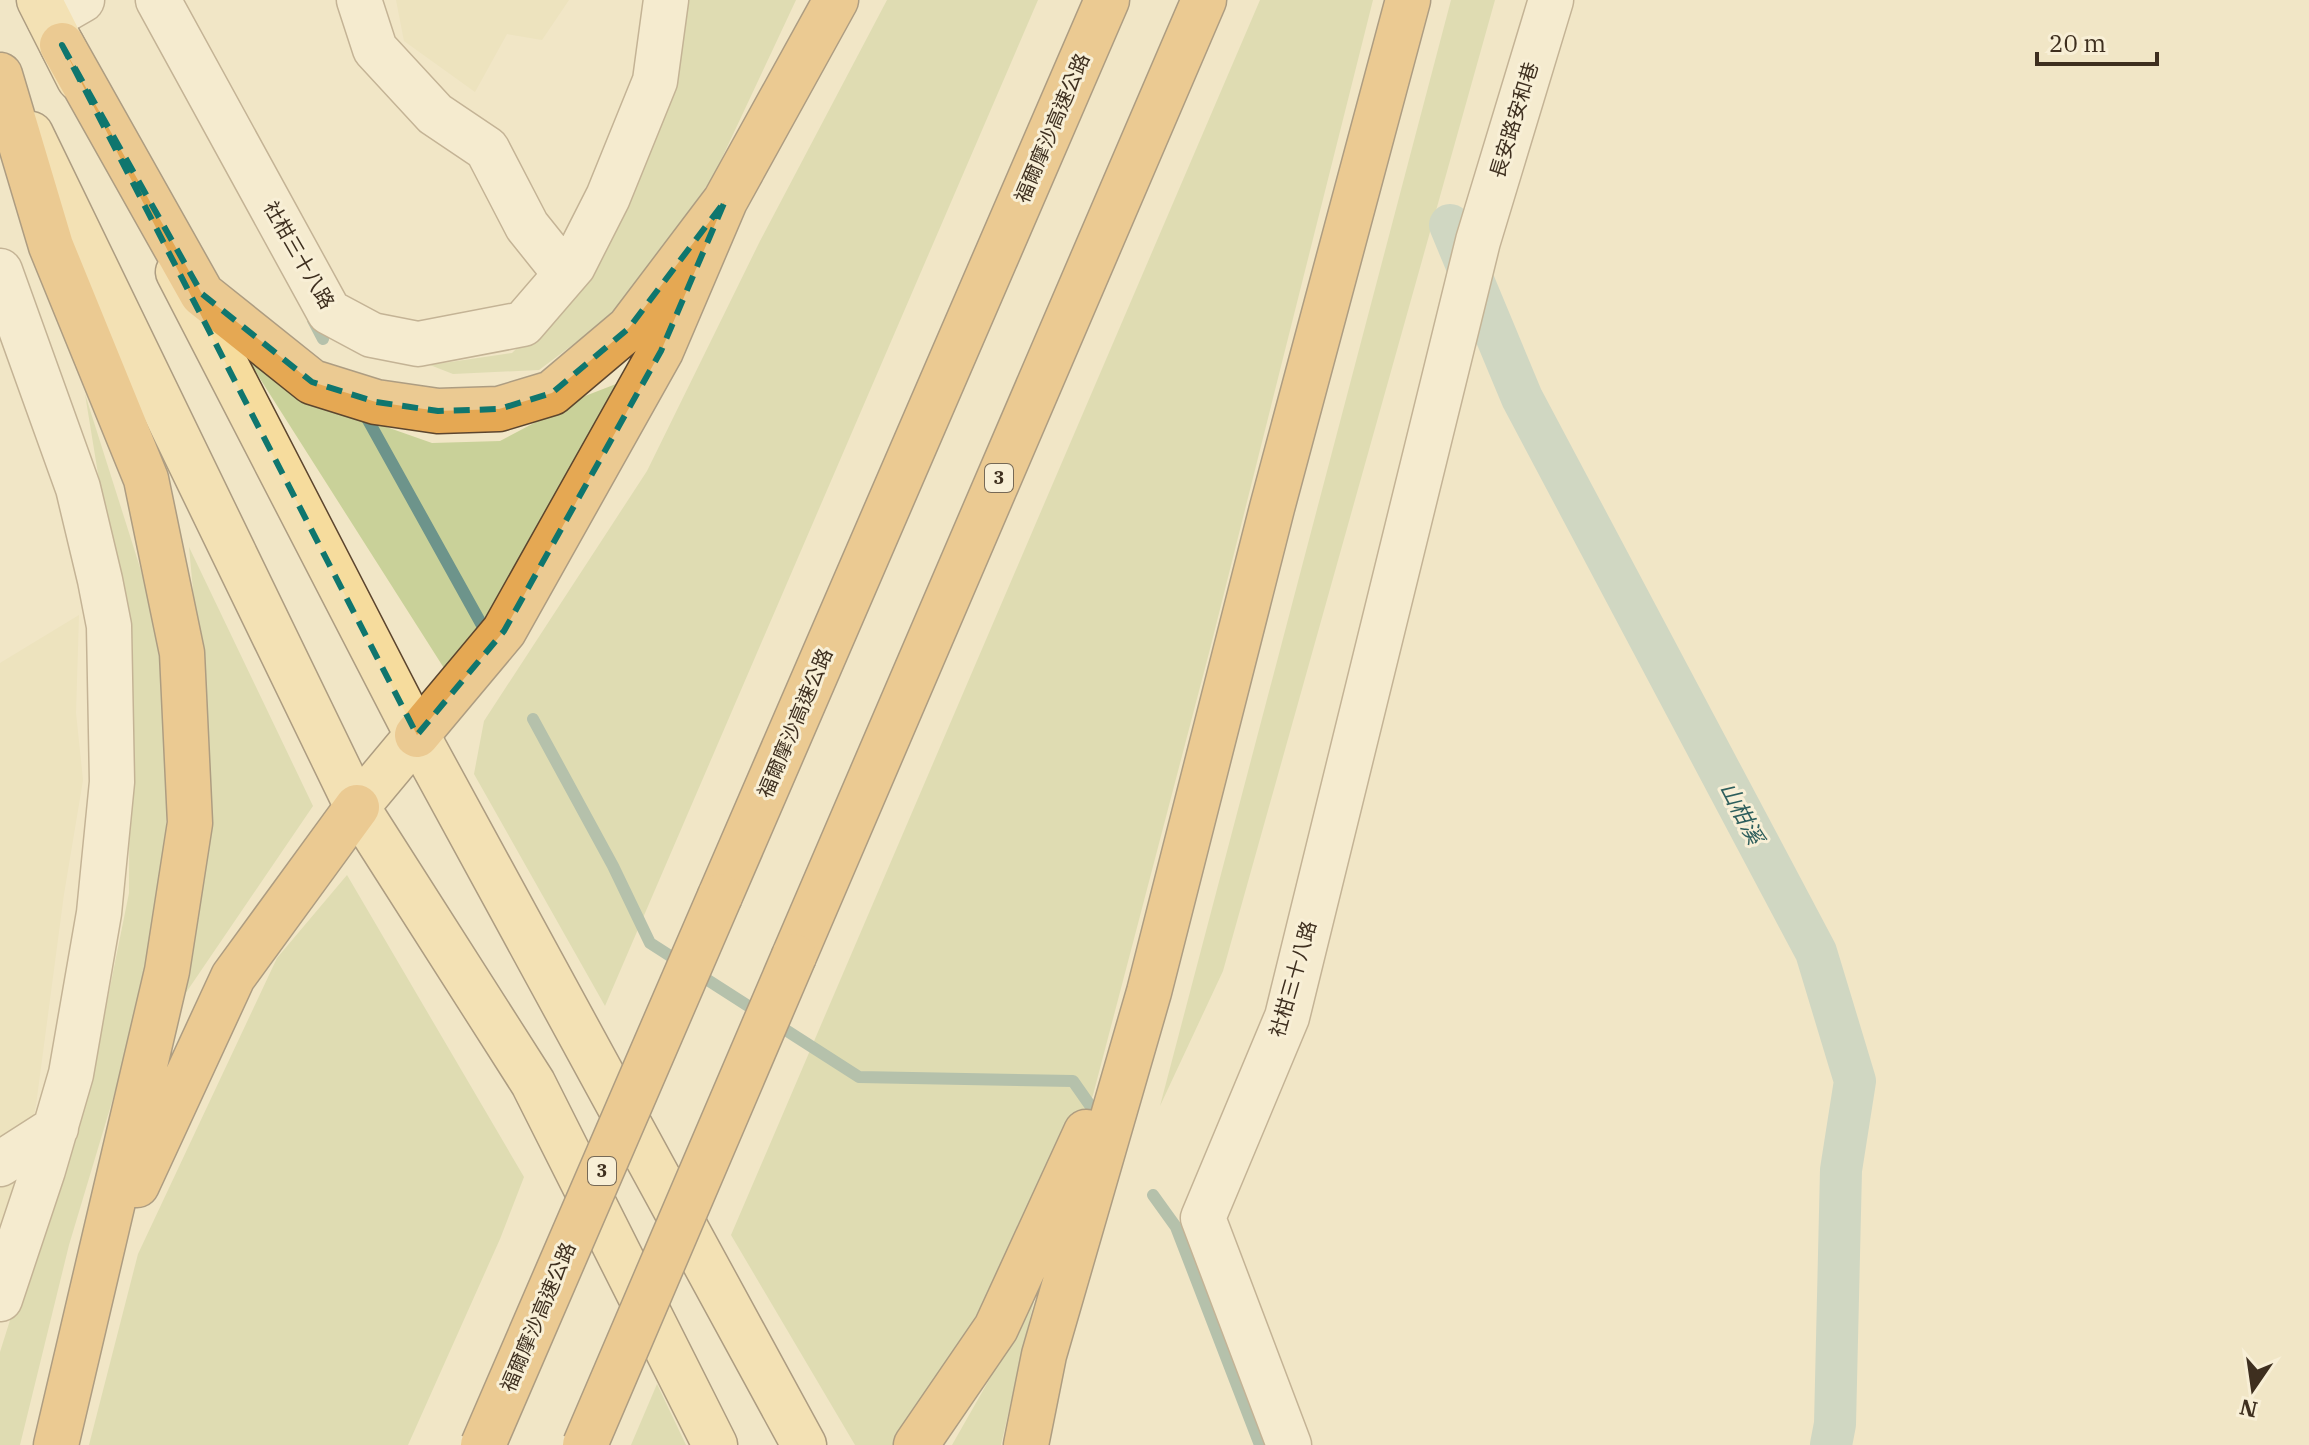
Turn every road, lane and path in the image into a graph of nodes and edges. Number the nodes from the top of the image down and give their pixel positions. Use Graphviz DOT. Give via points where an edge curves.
graph roads {
  1 [pos="158,0"];
  2 [pos="359,0"];
  3 [pos="666,0"];
  4 [pos="836,0"];
  5 [pos="1107,0"];
  6 [pos="1204,0"];
  7 [pos="1408,0"];
  8 [pos="1551,0"];
  9 [pos="58,16"];
  10 [pos="0,73"];
  11 [pos="725,201"];
  12 [pos="573,266"];
  13 [pos="0,271"];
  14 [pos="1414,496"];
  15 [pos="417,735"];
  16 [pos="357,807"];
  17 [pos="1149,992"];
  18 [pos="56,1128"];
  19 [pos="0,1164"];
  20 [pos="0,1299"];
  21 [pos="59,1432"];
  22 [pos="483,1445"];
  23 [pos="585,1445"];
  24 [pos="715,1445"];
  25 [pos="804,1445"];
  26 [pos="916,1445"];
  27 [pos="1026,1445"];
  28 [pos="1289,1445"];
  1 -- 12 [label="street, 社柑三十八路" via="329,312 372,335 418,344 523,324"];
  2 -- 12 [label="street" via="375,49 435,114 487,149 527,226 555,261"];
  3 -- 12 [label="street, 社柑三十八路" via="655,81 608,197"];
  4 -- 11 [label="highway"];
  5 -- 22 [label="highway, 福爾摩沙高速公路 / 3, bridge"];
  6 -- 23 [label="highway, 3, bridge"];
  7 -- 17 [label="highway"];
  8 -- 14 [label="street, 長安路安和巷" via="1478,241"];
  9 -- 11 [label="highway" via="202,294 312,382 376,402 438,411 499,409 552,393 629,328"];
  9 -- 15 [label="main road"];
  10 -- 16 [label="main road"];
  10 -- 21 [label="highway" via="51,246 146,479 182,653 190,823 167,971"];
  11 -- 15 [label="highway" via="661,351 504,631"];
  13 -- 18 [label="street" via="78,488 109,626 112,782 99,913 71,1074"];
  14 -- 28 [label="street, 社柑三十八路" via="1287,1017 1203,1218"];
  15 -- 16 [label="main road"];
  15 -- 25 [label="main road"];
  16 -- 21 [label="highway" via="233,977 142,1171"];
  16 -- 24 [label="main road" via="533,1083"];
  17 -- 26 [label="highway" via="996,1328"];
  17 -- 27 [label="highway" via="1044,1355"];
  18 -- 19 [label="street"];
  18 -- 20 [label="street"];
}
